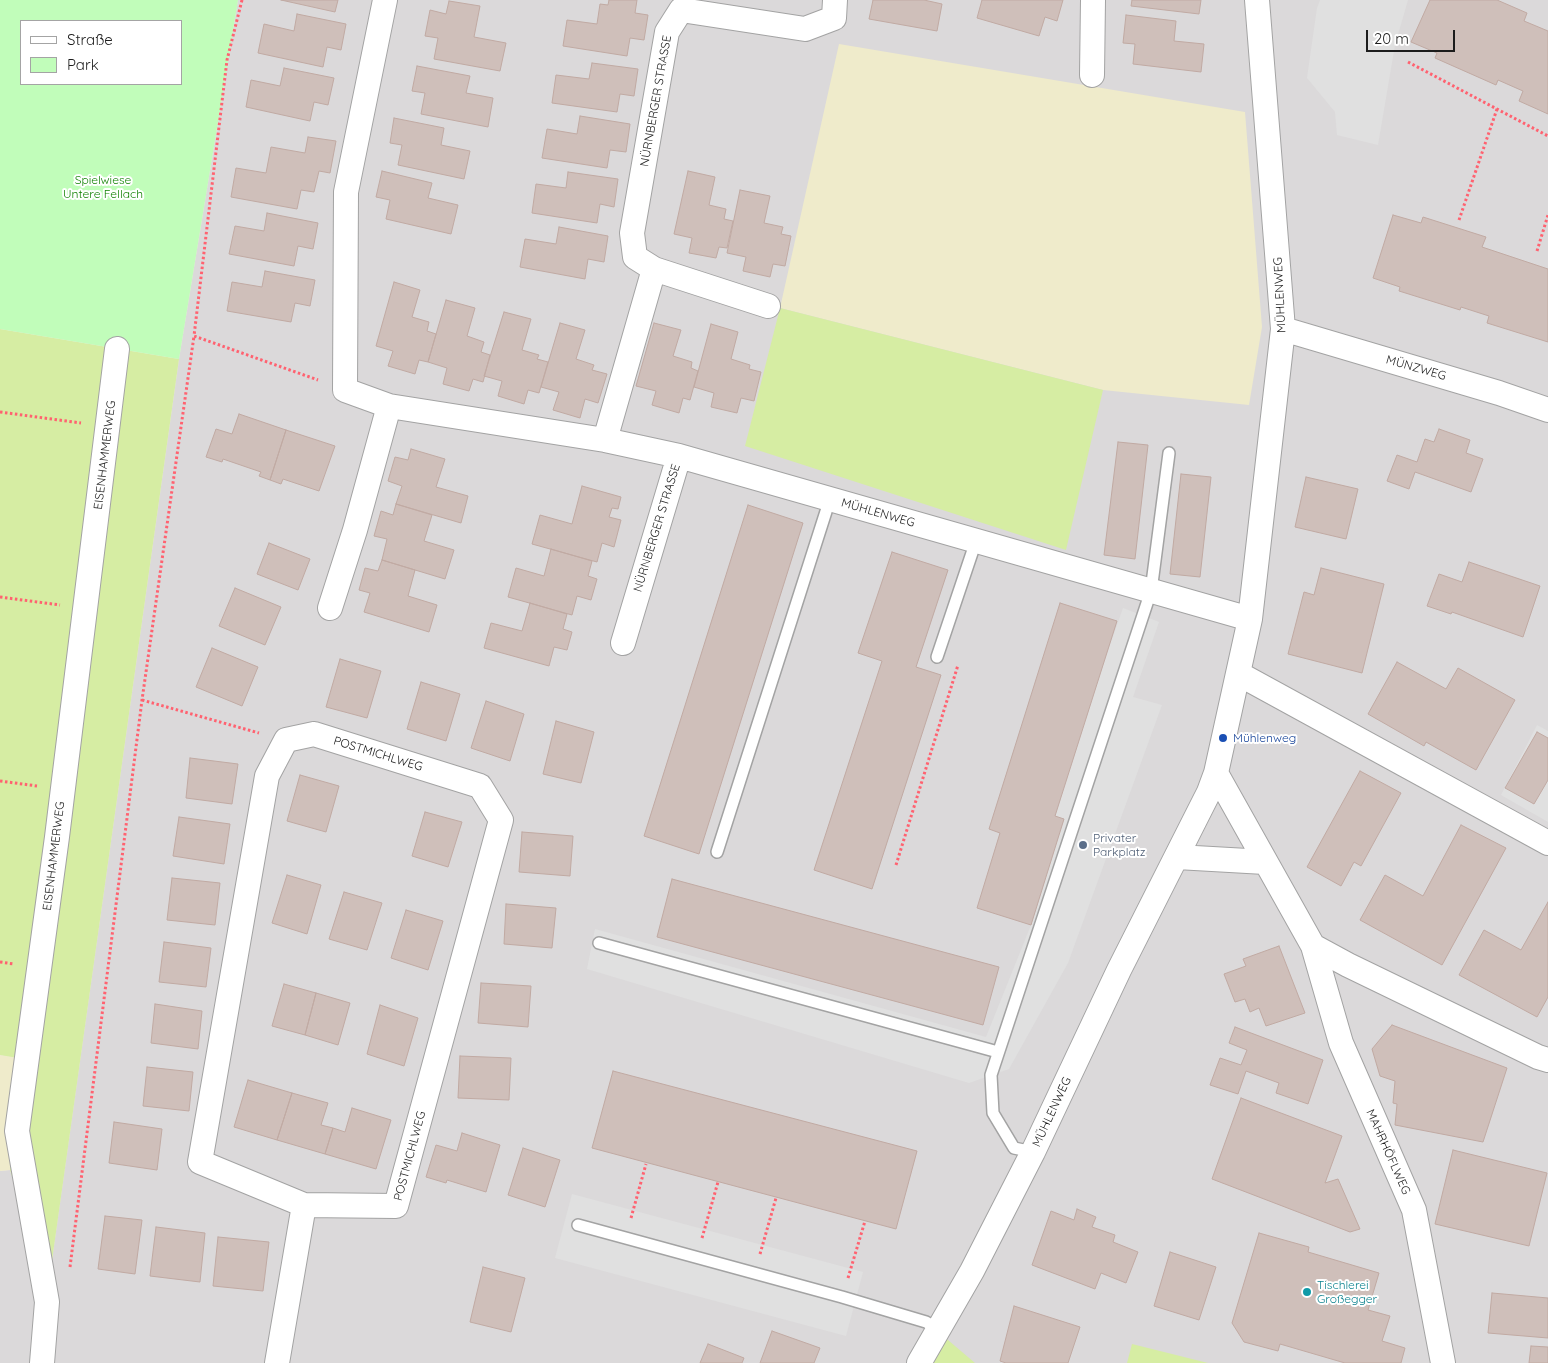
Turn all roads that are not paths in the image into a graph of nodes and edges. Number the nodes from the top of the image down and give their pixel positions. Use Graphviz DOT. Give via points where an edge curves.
graph roads {
  1 [pos="385,0"];
  2 [pos="834,0"];
  3 [pos="1093,0"];
  4 [pos="1257,0"];
  5 [pos="1092,76"];
  6 [pos="654,269"];
  7 [pos="768,306"];
  8 [pos="1283,328"];
  9 [pos="117,349"];
  10 [pos="389,406"];
  11 [pos="1548,410"];
  12 [pos="605,440"];
  13 [pos="1169,453"];
  14 [pos="679,456"];
  15 [pos="830,499"];
  16 [pos="976,541"];
  17 [pos="1150,590"];
  18 [pos="330,608"];
  19 [pos="1250,619"];
  20 [pos="622,643"];
  21 [pos="937,657"];
  22 [pos="1239,674"];
  23 [pos="1216,773"];
  24 [pos="1548,843"];
  25 [pos="717,852"];
  26 [pos="1177,857"];
  27 [pos="1265,862"];
  28 [pos="599,943"];
  29 [pos="1313,946"];
  30 [pos="998,1052"];
  31 [pos="1548,1060"];
  32 [pos="1033,1152"];
  33 [pos="304,1205"];
  34 [pos="578,1225"];
  35 [pos="938,1329"];
  36 [pos="42,1363"];
  37 [pos="277,1363"];
  38 [pos="919,1363"];
  39 [pos="1443,1363"];
  1 -- 10 [label="street, NÜRNBERGER STRASSE" via="346,192 344,390"];
  2 -- 6 [label="street, NÜRNBERGER STRASSE" via="834,18 805,30 681,10 667,32 632,233 635,257"];
  3 -- 5 [label="street"];
  4 -- 8 [label="street, MÜHLENWEG"];
  6 -- 7 [label="street, NÜRNBERGER STRASSE"];
  6 -- 12 [label="street"];
  8 -- 11 [label="street, MÜNZWEG"];
  8 -- 19 [label="street, MÜHLENWEG"];
  9 -- 36 [label="street, EISENHAMMERWEG" via="17,1132 47,1302"];
  10 -- 12 [label="street, NÜRNBERGER STRASSE"];
  10 -- 18 [label="street"];
  12 -- 14 [label="street, NÜRNBERGER STRASSE"];
  13 -- 17 [label="lane"];
  14 -- 15 [label="street, MÜHLENWEG"];
  14 -- 20 [label="street, NÜRNBERGER STRASSE"];
  15 -- 16 [label="street, MÜHLENWEG"];
  15 -- 25 [label="lane"];
  16 -- 17 [label="street, MÜHLENWEG"];
  16 -- 21 [label="lane"];
  17 -- 19 [label="street, MÜHLENWEG"];
  17 -- 30 [label="lane"];
  19 -- 22 [label="street, MÜHLENWEG"];
  22 -- 23 [label="street, MÜHLENWEG"];
  22 -- 24 [label="street"];
  23 -- 26 [label="street, MÜHLENWEG" via="1210,792"];
  23 -- 27 [label="street, MAHRHÖFLWEG"];
  26 -- 27 [label="street"];
  26 -- 32 [label="street, MÜHLENWEG" via="1119,970"];
  27 -- 29 [label="street, MAHRHÖFLWEG"];
  28 -- 30 [label="lane"];
  29 -- 31 [label="street"];
  29 -- 39 [label="street, MAHRHÖFLWEG" via="1341,1043 1414,1210"];
  30 -- 32 [label="lane" via="991,1075 993,1113 1014,1148"];
  32 -- 35 [label="street, MÜHLENWEG" via="972,1271"];
  33 -- 33 [label="street, POSTMICHLWEG" via="396,1206 501,820 480,786 314,734 286,740 267,776 200,1162"];
  33 -- 37 [label="street"];
  34 -- 35 [label="lane" via="842,1297 926,1322"];
  35 -- 38 [label="street, MÜHLENWEG"];
}
